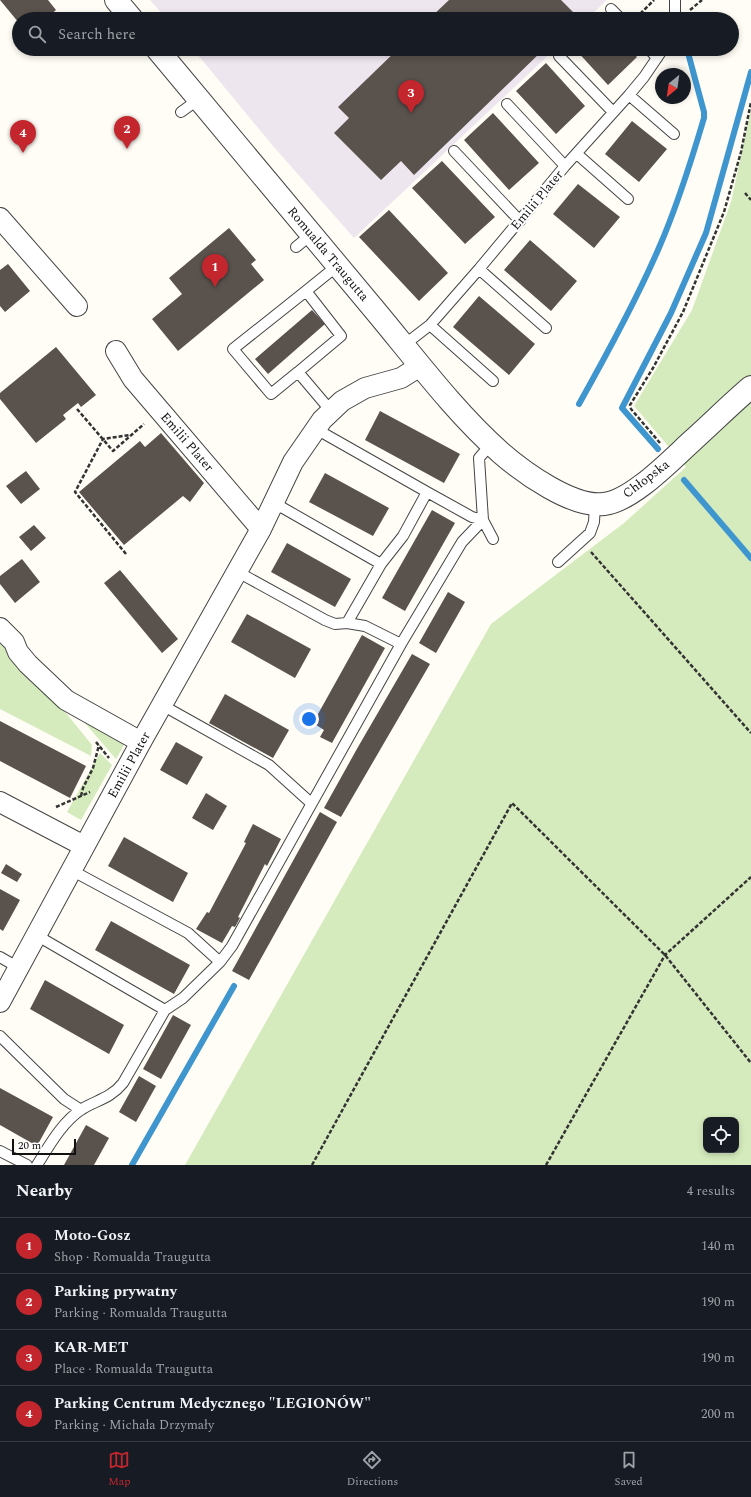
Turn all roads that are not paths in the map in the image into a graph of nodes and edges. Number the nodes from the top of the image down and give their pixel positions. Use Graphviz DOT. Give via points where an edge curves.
graph roads {
  1 [pos="116,0"];
  2 [pos="675,0"];
  3 [pos="611,9"];
  4 [pos="126,12"];
  5 [pos="614,12"];
  6 [pos="675,12"];
  7 [pos="163,56"];
  8 [pos="559,56"];
  9 [pos="658,56"];
  10 [pos="629,95"];
  11 [pos="199,99"];
  12 [pos="506,104"];
  13 [pos="181,112"];
  14 [pos="613,112"];
  15 [pos="674,134"];
  16 [pos="454,151"];
  17 [pos="577,154"];
  18 [pos="565,166"];
  19 [pos="628,199"];
  20 [pos="0,218"];
  21 [pos="520,221"];
  22 [pos="337,266"];
  23 [pos="479,269"];
  24 [pos="306,291"];
  25 [pos="77,306"];
  26 [pos="430,325"];
  27 [pos="546,328"];
  28 [pos="404,345"];
  29 [pos="116,351"];
  30 [pos="420,366"];
  31 [pos="298,372"];
  32 [pos="494,381"];
  33 [pos="751,387"];
  34 [pos="330,411"];
  35 [pos="316,430"];
  36 [pos="497,449"];
  37 [pos="427,492"];
  38 [pos="273,504"];
  39 [pos="595,504"];
  40 [pos="483,520"];
  41 [pos="261,529"];
  42 [pos="493,539"];
  43 [pos="558,562"];
  44 [pos="381,564"];
  45 [pos="236,574"];
  46 [pos="347,623"];
  47 [pos="0,628"];
  48 [pos="401,644"];
  49 [pos="162,705"];
  50 [pos="141,742"];
  51 [pos="0,802"];
  52 [pos="311,803"];
  53 [pos="84,846"];
  54 [pos="71,870"];
  55 [pos="36,935"];
  56 [pos="0,957"];
  57 [pos="220,962"];
  58 [pos="18,968"];
  59 [pos="0,1002"];
  60 [pos="165,1010"];
  61 [pos="0,1036"];
  62 [pos="81,1110"];
  63 [pos="0,1151"];
  64 [pos="27,1165"];
  65 [pos="37,1165"];
  1 -- 4 [label="street"];
  2 -- 6 [label="lane"];
  3 -- 5 [label="lane"];
  7 -- 11 [label="street, Romualda Traugutta"];
  8 -- 14 [label="lane"];
  9 -- 10 [label="lane, Emilii Plater"];
  10 -- 14 [label="lane, Emilii Plater"];
  10 -- 15 [label="lane"];
  11 -- 13 [label="lane"];
  11 -- 22 [label="street, Romualda Traugutta" via="304,240"];
  12 -- 18 [label="lane"];
  14 -- 17 [label="lane, Emilii Plater"];
  16 -- 21 [label="lane"];
  17 -- 18 [label="lane, Emilii Plater"];
  17 -- 19 [label="lane"];
  18 -- 21 [label="lane, Emilii Plater"];
  20 -- 25 [label="street"];
  21 -- 23 [label="lane, Emilii Plater"];
  22 -- 24 [label="lane"];
  22 -- 28 [label="street, Romualda Traugutta"];
  23 -- 26 [label="lane, Emilii Plater"];
  23 -- 27 [label="lane"];
  24 -- 31 [label="lane" via="341,336"];
  24 -- 31 [label="lane" via="233,349 271,394"];
  26 -- 28 [label="lane, Emilii Plater"];
  26 -- 32 [label="lane"];
  28 -- 30 [label="street, Romualda Traugutta"];
  29 -- 41 [label="street, Emilii Plater" via="133,379"];
  30 -- 34 [label="street, Emilii Plater" via="401,378 377,384 354,394"];
  30 -- 36 [label="street, Romualda Traugutta"];
  31 -- 34 [label="lane"];
  33 -- 39 [label="street, Chłopska" via="627,496 614,502"];
  34 -- 35 [label="street, Emilii Plater"];
  35 -- 37 [label="lane"];
  35 -- 38 [label="street, Emilii Plater" via="292,462"];
  36 -- 39 [label="street, Chłopska" via="550,488"];
  36 -- 40 [label="lane" via="479,458"];
  37 -- 40 [label="lane" via="472,517"];
  37 -- 44 [label="lane" via="403,536"];
  38 -- 41 [label="street, Emilii Plater"];
  38 -- 44 [label="lane"];
  39 -- 43 [label="lane" via="592,529"];
  40 -- 42 [label="lane"];
  40 -- 48 [label="lane" via="462,542"];
  41 -- 45 [label="street, Emilii Plater"];
  44 -- 46 [label="lane"];
  45 -- 46 [label="lane" via="245,576 325,620 336,624"];
  45 -- 49 [label="street, Emilii Plater"];
  46 -- 48 [label="lane" via="365,626"];
  47 -- 50 [label="street" via="14,642 28,664 66,700"];
  48 -- 52 [label="lane"];
  49 -- 50 [label="street, Emilii Plater"];
  49 -- 52 [label="lane" via="269,765"];
  50 -- 53 [label="street, Emilii Plater"];
  51 -- 53 [label="street"];
  52 -- 57 [label="lane" via="232,946"];
  53 -- 54 [label="street, Emilii Plater"];
  54 -- 55 [label="street, Emilii Plater"];
  54 -- 57 [label="lane" via="188,932"];
  55 -- 58 [label="street, Emilii Plater"];
  55 -- 60 [label="lane"];
  56 -- 58 [label="lane"];
  57 -- 60 [label="lane" via="183,998"];
  58 -- 59 [label="street, Emilii Plater"];
  60 -- 62 [label="lane" via="116,1092"];
  61 -- 62 [label="lane" via="64,1099"];
  62 -- 65 [label="lane" via="60,1129"];
  63 -- 64 [label="lane"];
}
